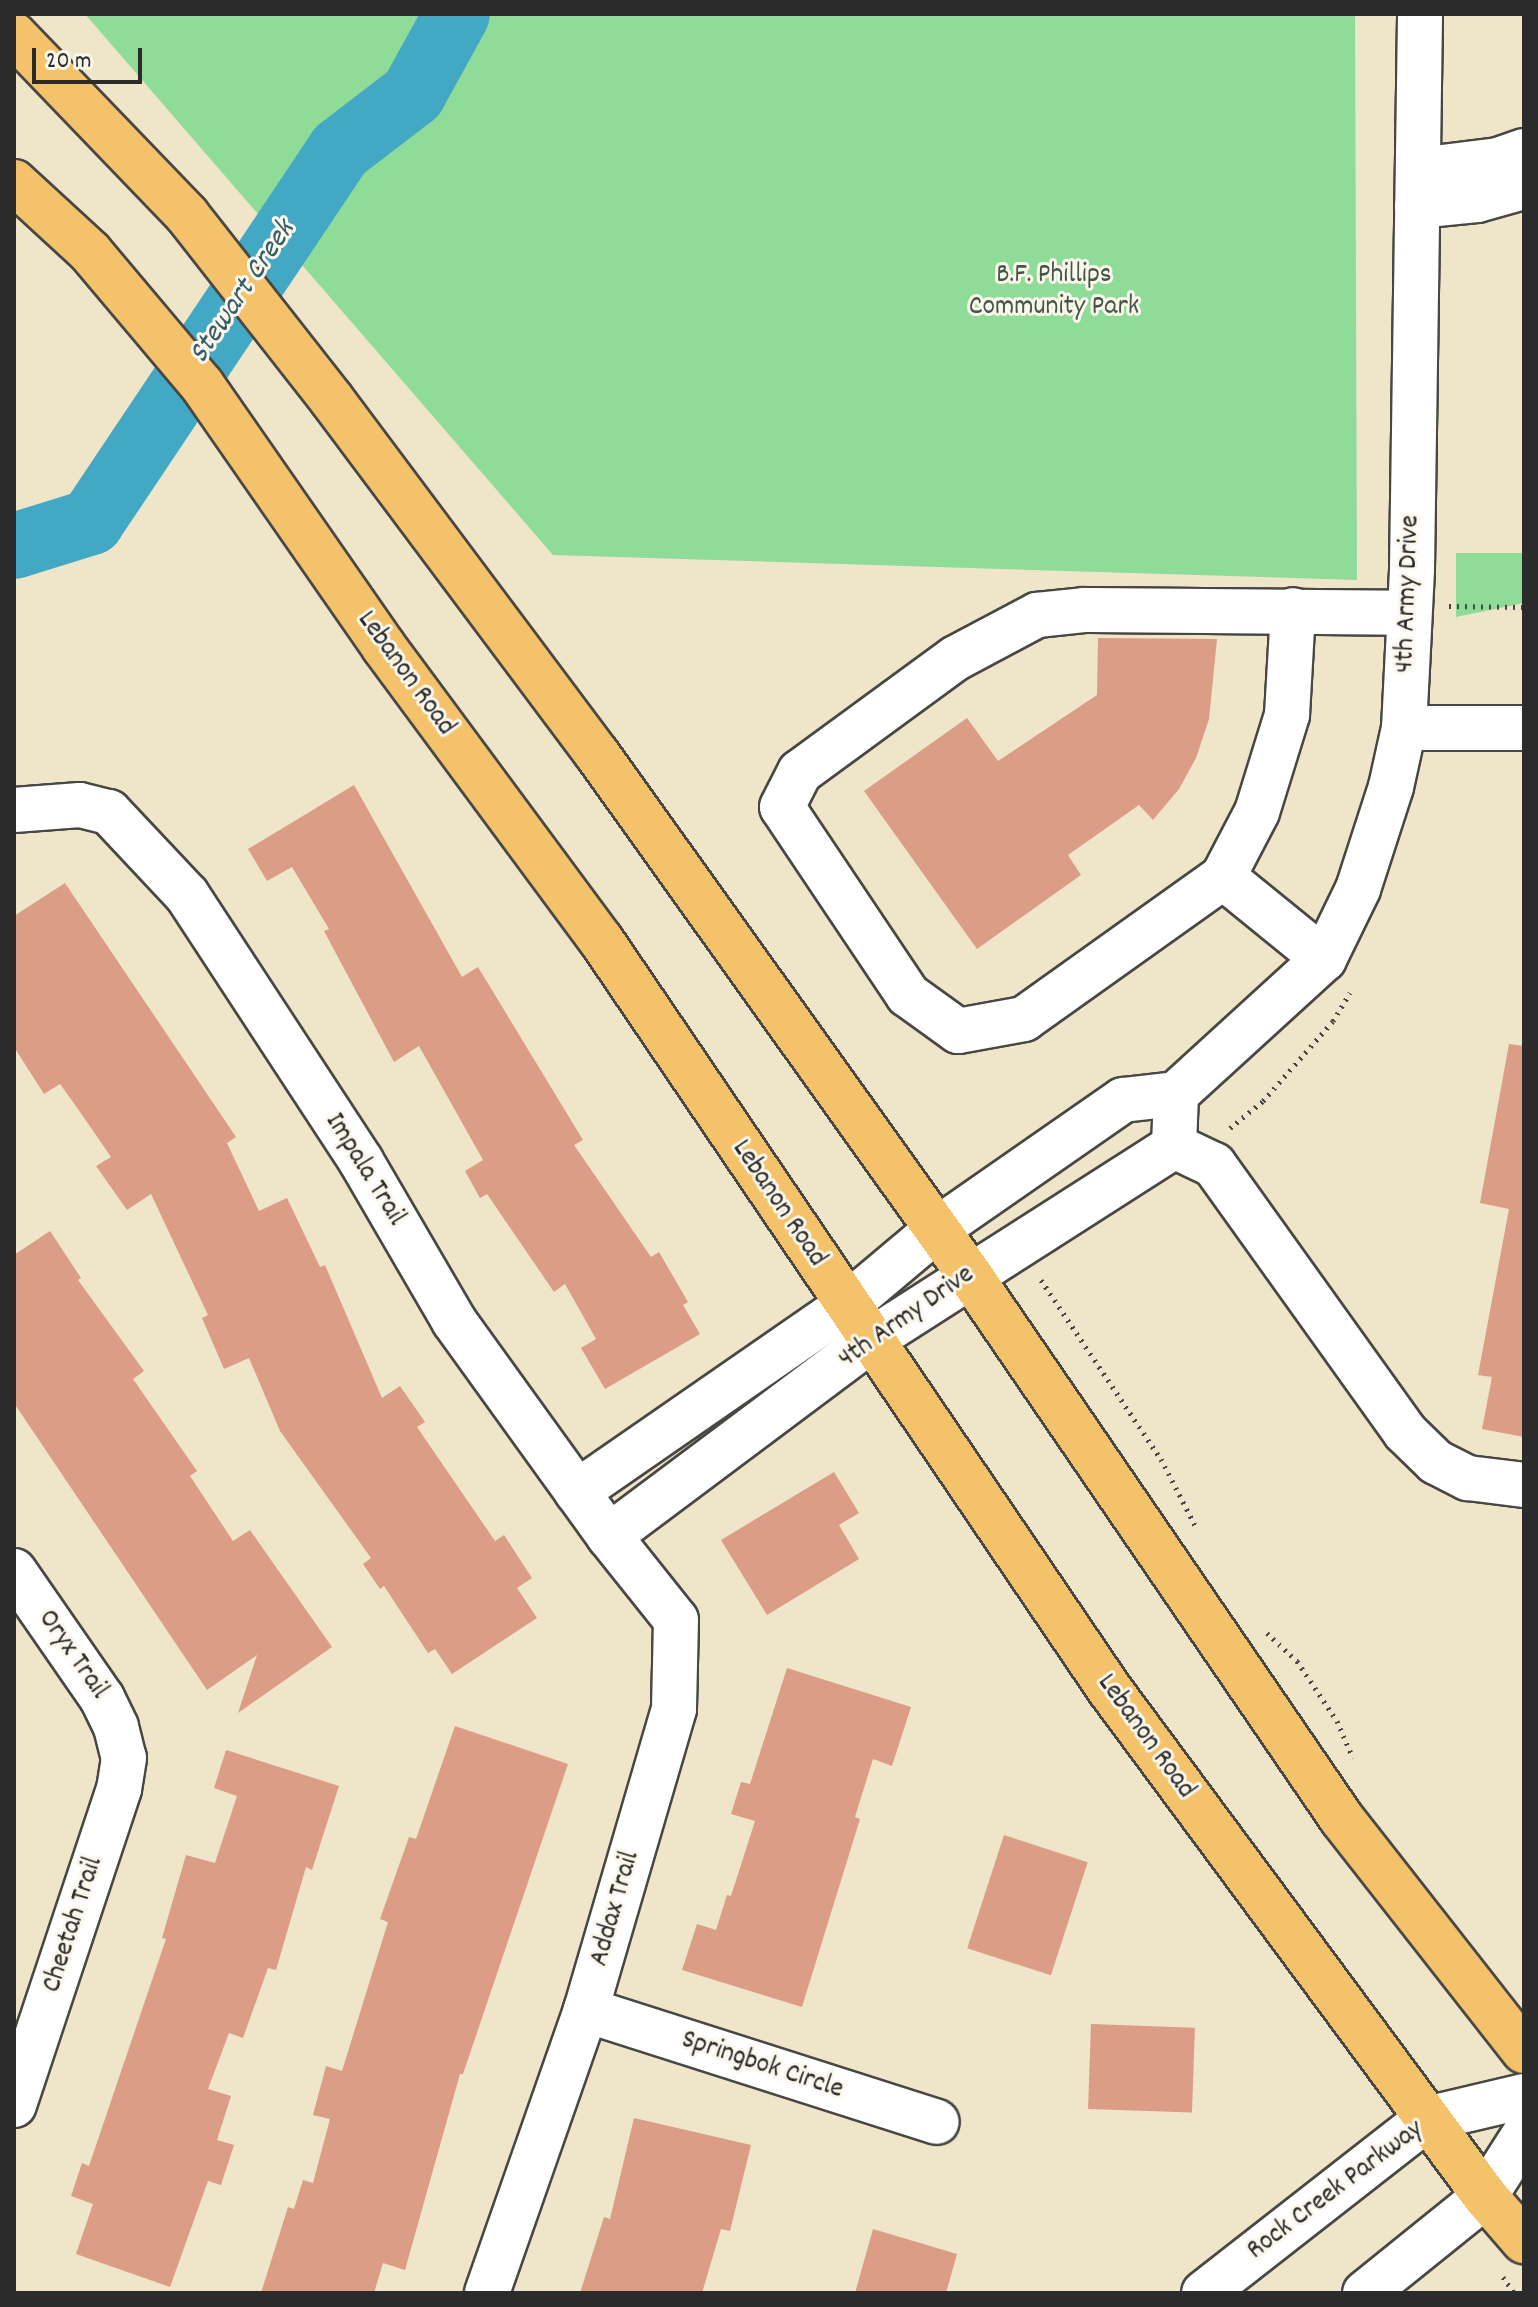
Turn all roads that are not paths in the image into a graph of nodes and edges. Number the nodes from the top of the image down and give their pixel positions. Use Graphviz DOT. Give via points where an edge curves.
graph roads {
  1 [pos="1420,14"];
  2 [pos="14,35"];
  3 [pos="1524,151"];
  4 [pos="14,182"];
  5 [pos="1524,187"];
  6 [pos="1418,188"];
  7 [pos="1429,609"];
  8 [pos="1293,610"];
  9 [pos="1404,728"];
  10 [pos="1524,728"];
  11 [pos="14,810"];
  12 [pos="1223,877"];
  13 [pos="1324,959"];
  14 [pos="1176,1094"];
  15 [pos="1174,1146"];
  16 [pos="936,1230"];
  17 [pos="969,1274"];
  18 [pos="859,1322"];
  19 [pos="1524,1485"];
  20 [pos="577,1492"];
  21 [pos="609,1536"];
  22 [pos="14,1571"];
  23 [pos="122,1743"];
  24 [pos="586,2010"];
  25 [pos="1524,2051"];
  26 [pos="1524,2096"];
  27 [pos="14,2105"];
  28 [pos="1427,2119"];
  29 [pos="937,2122"];
  30 [pos="1524,2135"];
  31 [pos="1485,2196"];
  32 [pos="1524,2241"];
  33 [pos="487,2293"];
  34 [pos="1204,2293"];
  35 [pos="1365,2293"];
  1 -- 6 [label="street, 4th Army Drive"];
  2 -- 16 [label="main road" via="187,215 597,754"];
  3 -- 6 [label="street"];
  4 -- 18 [label="main road, Lebanon Road" via="90,252 202,385 384,647 601,940"];
  5 -- 6 [label="street" via="1477,200"];
  6 -- 7 [label="street, 4th Army Drive"];
  7 -- 8 [label="street"];
  7 -- 9 [label="street, 4th Army Drive"];
  8 -- 12 [label="street" via="1287,715 1257,812"];
  8 -- 12 [label="street" via="1084,610 1037,615 956,658 800,772 782,807 908,995 958,1031 1024,1019"];
  9 -- 10 [label="street"];
  9 -- 13 [label="street, 4th Army Drive" via="1358,889"];
  11 -- 20 [label="street, Impala Trail" via="80,805 109,812 187,895 361,1161 454,1321"];
  12 -- 13 [label="street"];
  13 -- 14 [label="street, 4th Army Drive"];
  14 -- 15 [label="street"];
  14 -- 16 [label="street, 4th Army Drive" via="1123,1100"];
  15 -- 17 [label="street, 4th Army Drive"];
  15 -- 19 [label="street" via="1214,1165 1405,1432 1436,1462 1468,1478"];
  16 -- 17 [label="main road"];
  16 -- 18 [label="street, 4th Army Drive"];
  17 -- 18 [label="street, 4th Army Drive"];
  17 -- 25 [label="main road" via="1342,1819"];
  18 -- 20 [label="street, 4th Army Drive"];
  18 -- 21 [label="street, 4th Army Drive"];
  18 -- 28 [label="main road, Lebanon Road" via="1110,1690"];
  20 -- 21 [label="street, Impala Trail"];
  21 -- 24 [label="street, Addax Trail" via="676,1620 674,1709"];
  22 -- 23 [label="street, Oryx Trail" via="102,1698"];
  23 -- 27 [label="street, Cheetah Trail" via="119,1789"];
  24 -- 29 [label="street, Springbok Circle"];
  24 -- 33 [label="street, Addax Trail"];
  26 -- 28 [label="street, Rock Creek Parkway"];
  28 -- 31 [label="main road, Lebanon Road"];
  28 -- 34 [label="street, Rock Creek Parkway"];
  30 -- 31 [label="street"];
  31 -- 32 [label="main road, Lebanon Road"];
  31 -- 35 [label="street"];
}
